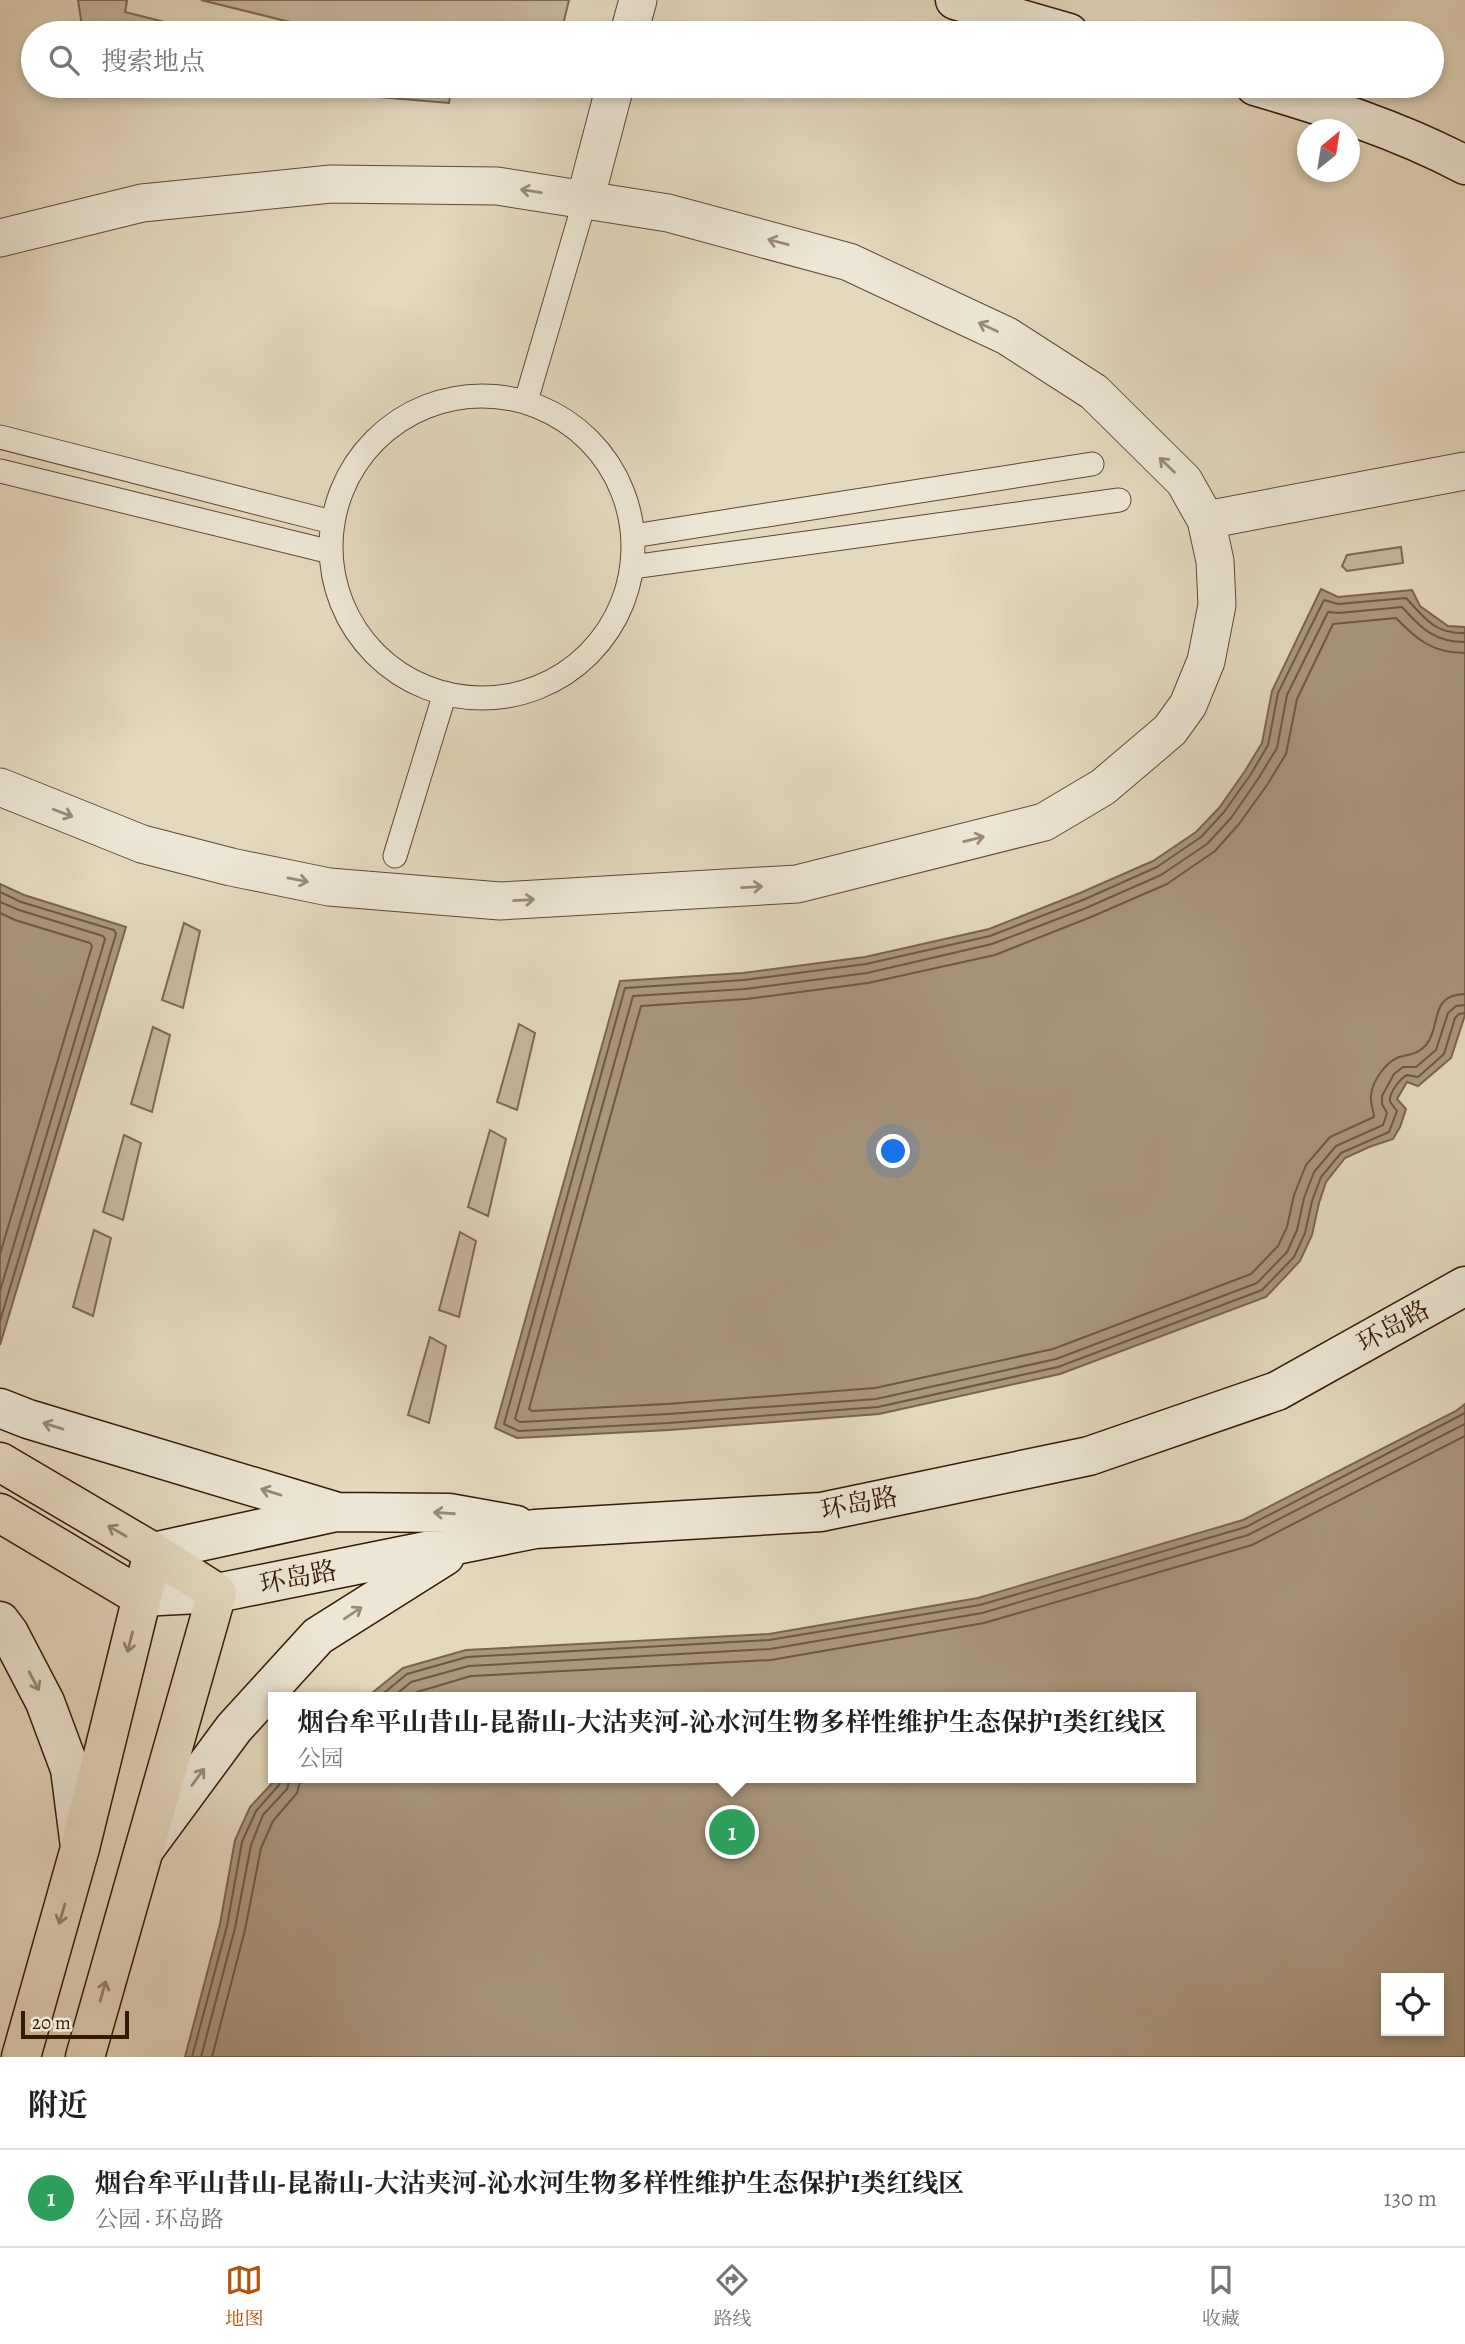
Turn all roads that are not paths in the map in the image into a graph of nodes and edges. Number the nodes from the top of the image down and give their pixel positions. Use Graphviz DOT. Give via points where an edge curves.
graph roads {
  1 [pos="638,0"];
  2 [pos="955,0"];
  3 [pos="632,21"];
  4 [pos="1028,21"];
  5 [pos="612,98"];
  6 [pos="1295,98"];
  7 [pos="1465,166"];
  8 [pos="585,200"];
  9 [pos="0,238"];
  10 [pos="526,401"];
  11 [pos="0,437"];
  12 [pos="1092,464"];
  13 [pos="0,471"];
  14 [pos="1465,471"];
  15 [pos="1119,500"];
  16 [pos="1206,520"];
  17 [pos="332,522"];
  18 [pos="633,536"];
  19 [pos="331,552"];
  20 [pos="632,567"];
  21 [pos="445,693"];
  22 [pos="0,787"];
  23 [pos="395,856"];
  24 [pos="1465,1286"];
  25 [pos="0,1408"];
  26 [pos="0,1462"];
  27 [pos="336,1512"];
  28 [pos="0,1513"];
  29 [pos="536,1529"];
  30 [pos="466,1542"];
  31 [pos="153,1552"];
  32 [pos="217,1593"];
  33 [pos="141,1597"];
  34 [pos="0,1621"];
  35 [pos="80,1848"];
  36 [pos="143,1852"];
  37 [pos="21,2057"];
  38 [pos="85,2057"];
  1 -- 3 [label="street"];
  2 -- 4 [label="main road"];
  5 -- 8 [label="street"];
  6 -- 7 [label="main road" via="1432,148"];
  8 -- 9 [label="street, one-way" via="497,186 331,184 142,203"];
  8 -- 10 [label="street"];
  16 -- 8 [label="street, one-way" via="1184,481 1094,392 1007,336 849,261 668,213"];
  10 -- 17 [label="street" via="458,398 422,408 390,427 363,453 343,485"];
  10 -- 18 [label="street" via="559,418 602,456 628,508"];
  11 -- 17 [label="street"];
  12 -- 18 [label="street"];
  13 -- 19 [label="street"];
  14 -- 16 [label="street"];
  15 -- 20 [label="street"];
  22 -- 16 [label="street, one-way" via="142,845 329,887 500,901 797,884 1044,822 1103,787 1170,730 1188,705 1206,661 1217,604 1215,561"];
  17 -- 19 [label="street"];
  18 -- 20 [label="street"];
  19 -- 21 [label="street" via="338,593 355,630 382,660 416,684"];
  20 -- 21 [label="street" via="622,607 601,642 571,670 536,689 495,698"];
  21 -- 23 [label="street"];
  24 -- 29 [label="main road, 环岛路" via="1277,1391 1090,1456 821,1513"];
  27 -- 25 [label="main road, one-way"];
  31 -- 26 [label="main road, one-way"];
  29 -- 27 [label="main road, one-way" via="449,1513"];
  27 -- 31 [label="main road"];
  28 -- 33 [label="main road"];
  29 -- 30 [label="main road, 环岛路"];
  30 -- 32 [label="main road, 环岛路"];
  36 -- 30 [label="main road, one-way" via="234,1728 318,1636"];
  31 -- 32 [label="main road"];
  31 -- 33 [label="main road"];
  32 -- 33 [label="main road, 环岛路"];
  32 -- 36 [label="main road"];
  33 -- 35 [label="main road, one-way"];
  34 -- 35 [label="main road, one-way" via="45,1702 70,1769"];
  35 -- 37 [label="main road, one-way"];
  38 -- 36 [label="main road, one-way"];
}
